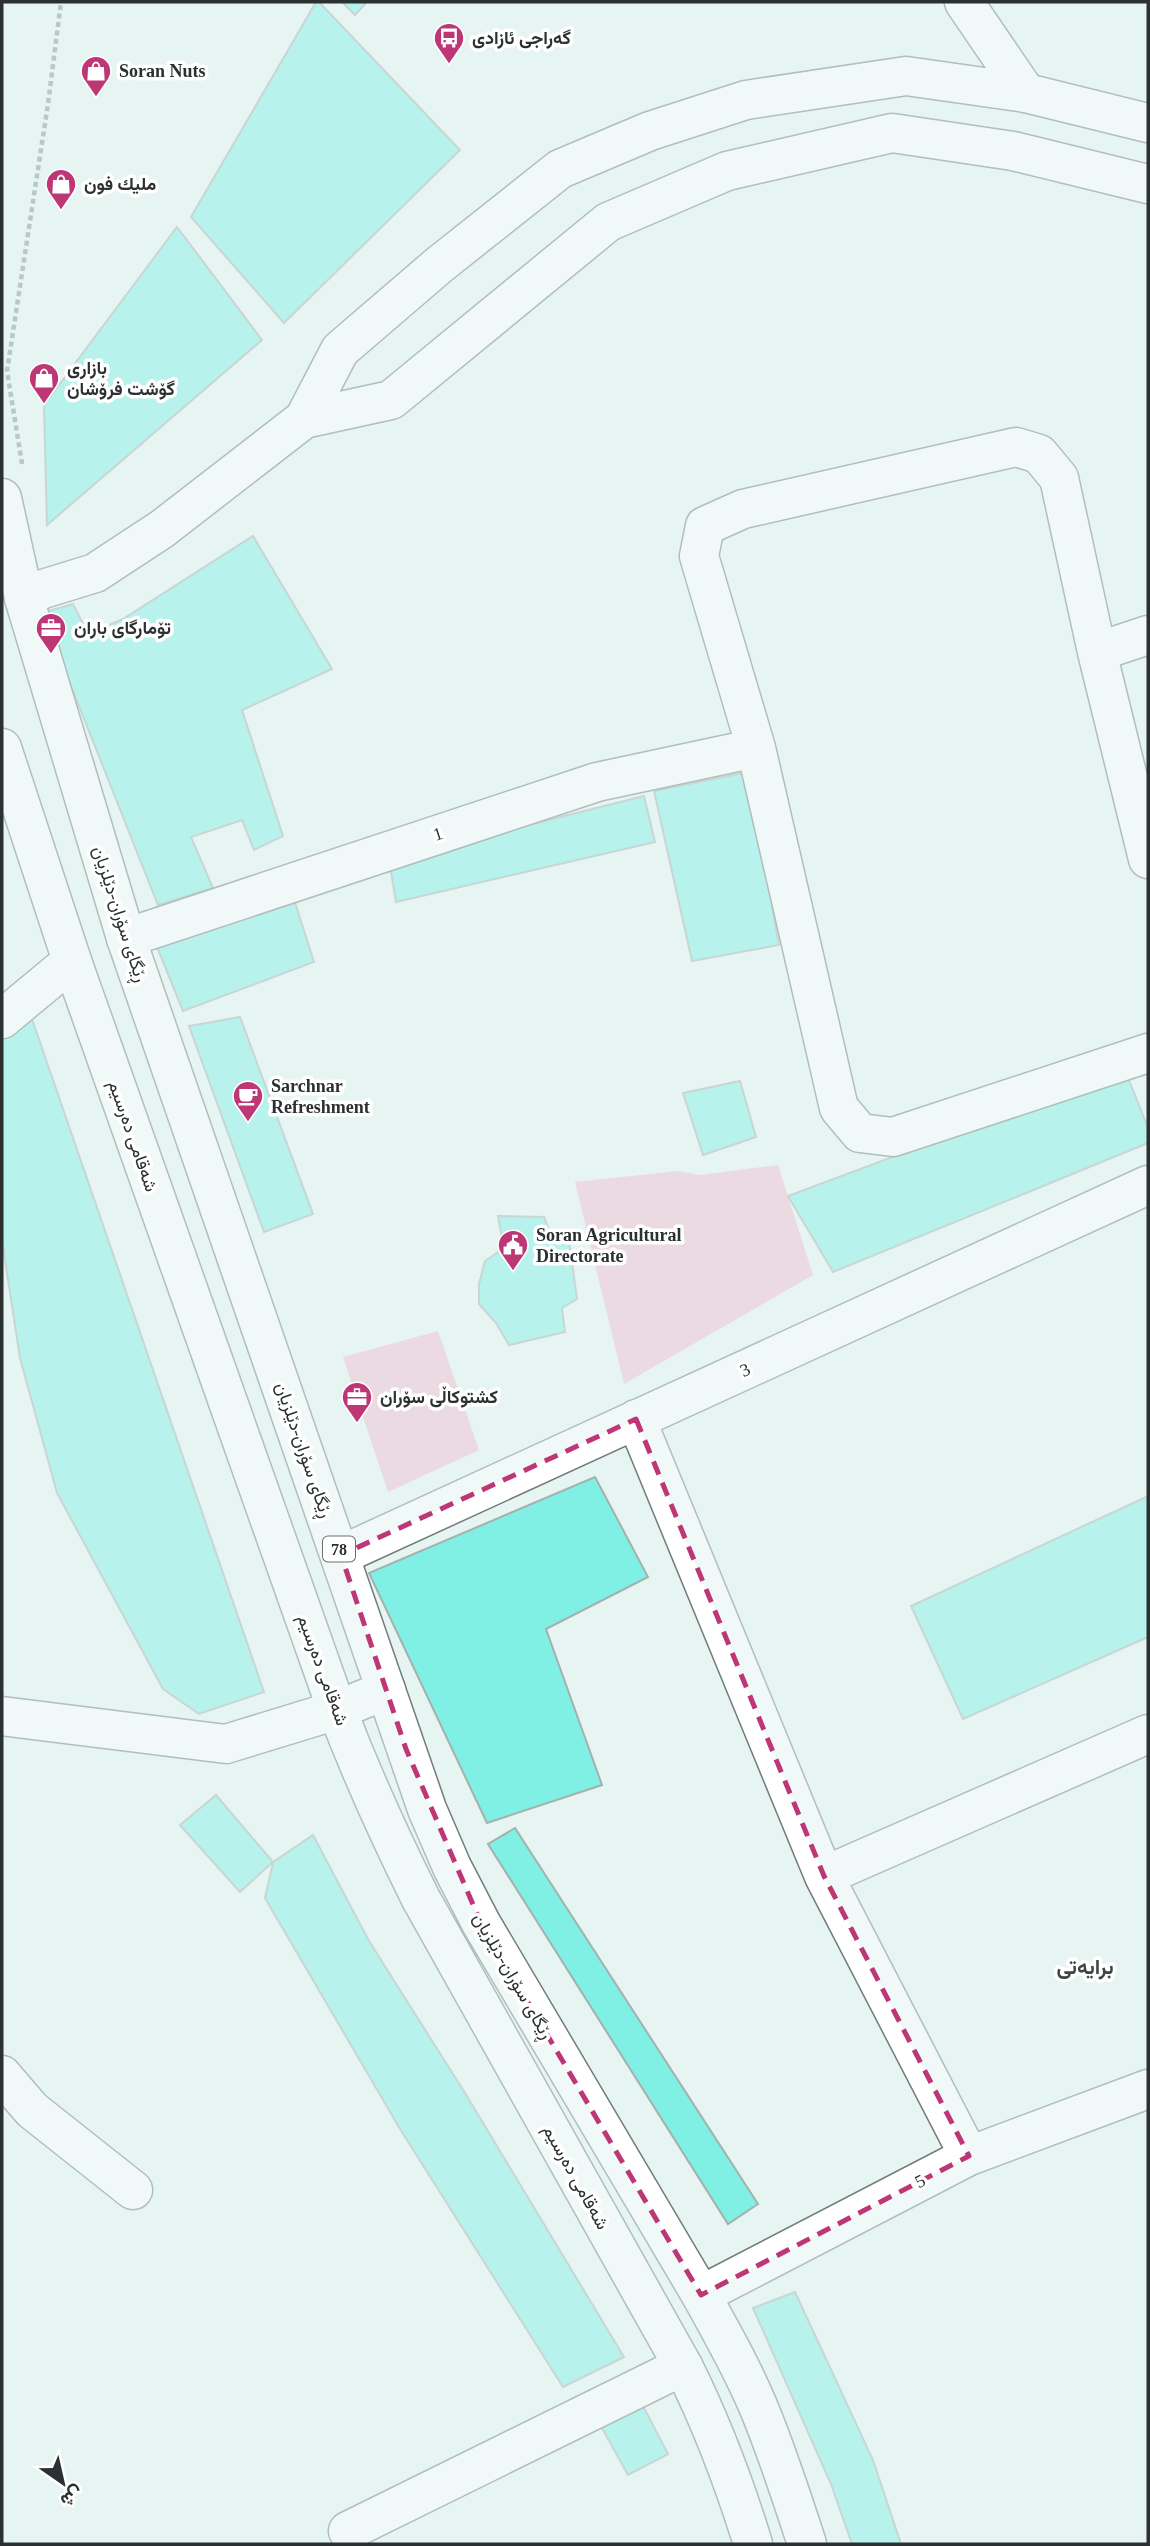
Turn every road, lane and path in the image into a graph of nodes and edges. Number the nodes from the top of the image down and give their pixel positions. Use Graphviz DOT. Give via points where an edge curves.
graph roads {
  1 [pos="61,2"];
  2 [pos="964,2"];
  3 [pos="1026,93"];
  4 [pos="1145,123"];
  5 [pos="1138,182"];
  6 [pos="304,419"];
  7 [pos="22,466"];
  8 [pos="2,498"];
  9 [pos="24,598"];
  10 [pos="1148,635"];
  11 [pos="1097,652"];
  12 [pos="2,748"];
  13 [pos="756,748"];
  14 [pos="1148,859"];
  15 [pos="126,938"];
  16 [pos="72,961"];
  17 [pos="2,1019"];
  18 [pos="1148,1053"];
  19 [pos="1148,1185"];
  20 [pos="636,1419"];
  21 [pos="341,1555"];
  22 [pos="386,1689"];
  23 [pos="337,1710"];
  24 [pos="2,1716"];
  25 [pos="1148,1734"];
  26 [pos="824,1876"];
  27 [pos="2,2075"];
  28 [pos="1148,2089"];
  29 [pos="968,2157"];
  30 [pos="134,2190"];
  31 [pos="701,2295"];
  32 [pos="683,2366"];
  33 [pos="348,2531"];
  34 [pos="753,2544"];
  35 [pos="807,2544"];
  1 -- 7 [label="path" via="7,371"];
  2 -- 3 [label="street"];
  3 -- 4 [label="street"];
  3 -- 6 [label="street" via="906,76 746,100 650,131 560,169 340,351"];
  4 -- 5 [label="street"];
  5 -- 6 [label="street" via="1013,150 892,133 727,171 608,222 391,400"];
  6 -- 9 [label="street" via="162,529 95,573"];
  8 -- 9 [label="street, ڕێگای سۆران-دێلزیان / 78"];
  9 -- 15 [label="street, ڕێگای سۆران-دێلزیان / 78"];
  10 -- 11 [label="street"];
  11 -- 13 [label="street" via="1059,478 1039,454 1016,447 743,509 705,526 699,556"];
  11 -- 14 [label="street"];
  12 -- 16 [label="street, شەقامی دەرسیم"];
  13 -- 15 [label="street, 1" via="597,782"];
  13 -- 18 [label="street" via="839,1108 860,1133 893,1137"];
  15 -- 21 [label="street, ڕێگای سۆران-دێلزیان / 78"];
  16 -- 17 [label="street"];
  16 -- 23 [label="street, شەقامی دەرسیم"];
  19 -- 20 [label="street, 3"];
  20 -- 21 [label="street, 3"];
  20 -- 26 [label="street"];
  21 -- 22 [label="street, ڕێگای سۆران-دێلزیان / 78"];
  22 -- 23 [label="street"];
  22 -- 31 [label="street, ڕێگای سۆران-دێلزیان / 78" via="427,1809 481,1923"];
  23 -- 24 [label="street" via="226,1744"];
  23 -- 32 [label="street, شەقامی دەرسیم" via="421,1899"];
  25 -- 26 [label="street"];
  26 -- 29 [label="street"];
  27 -- 30 [label="street" via="32,2110"];
  28 -- 29 [label="street, 5"];
  29 -- 31 [label="street, 5"];
  31 -- 35 [label="street, ڕێگای سۆران-دێلزیان / 78" via="757,2404"];
  32 -- 33 [label="street"];
  32 -- 34 [label="street, شەقامی دەرسیم" via="710,2420"];
}
